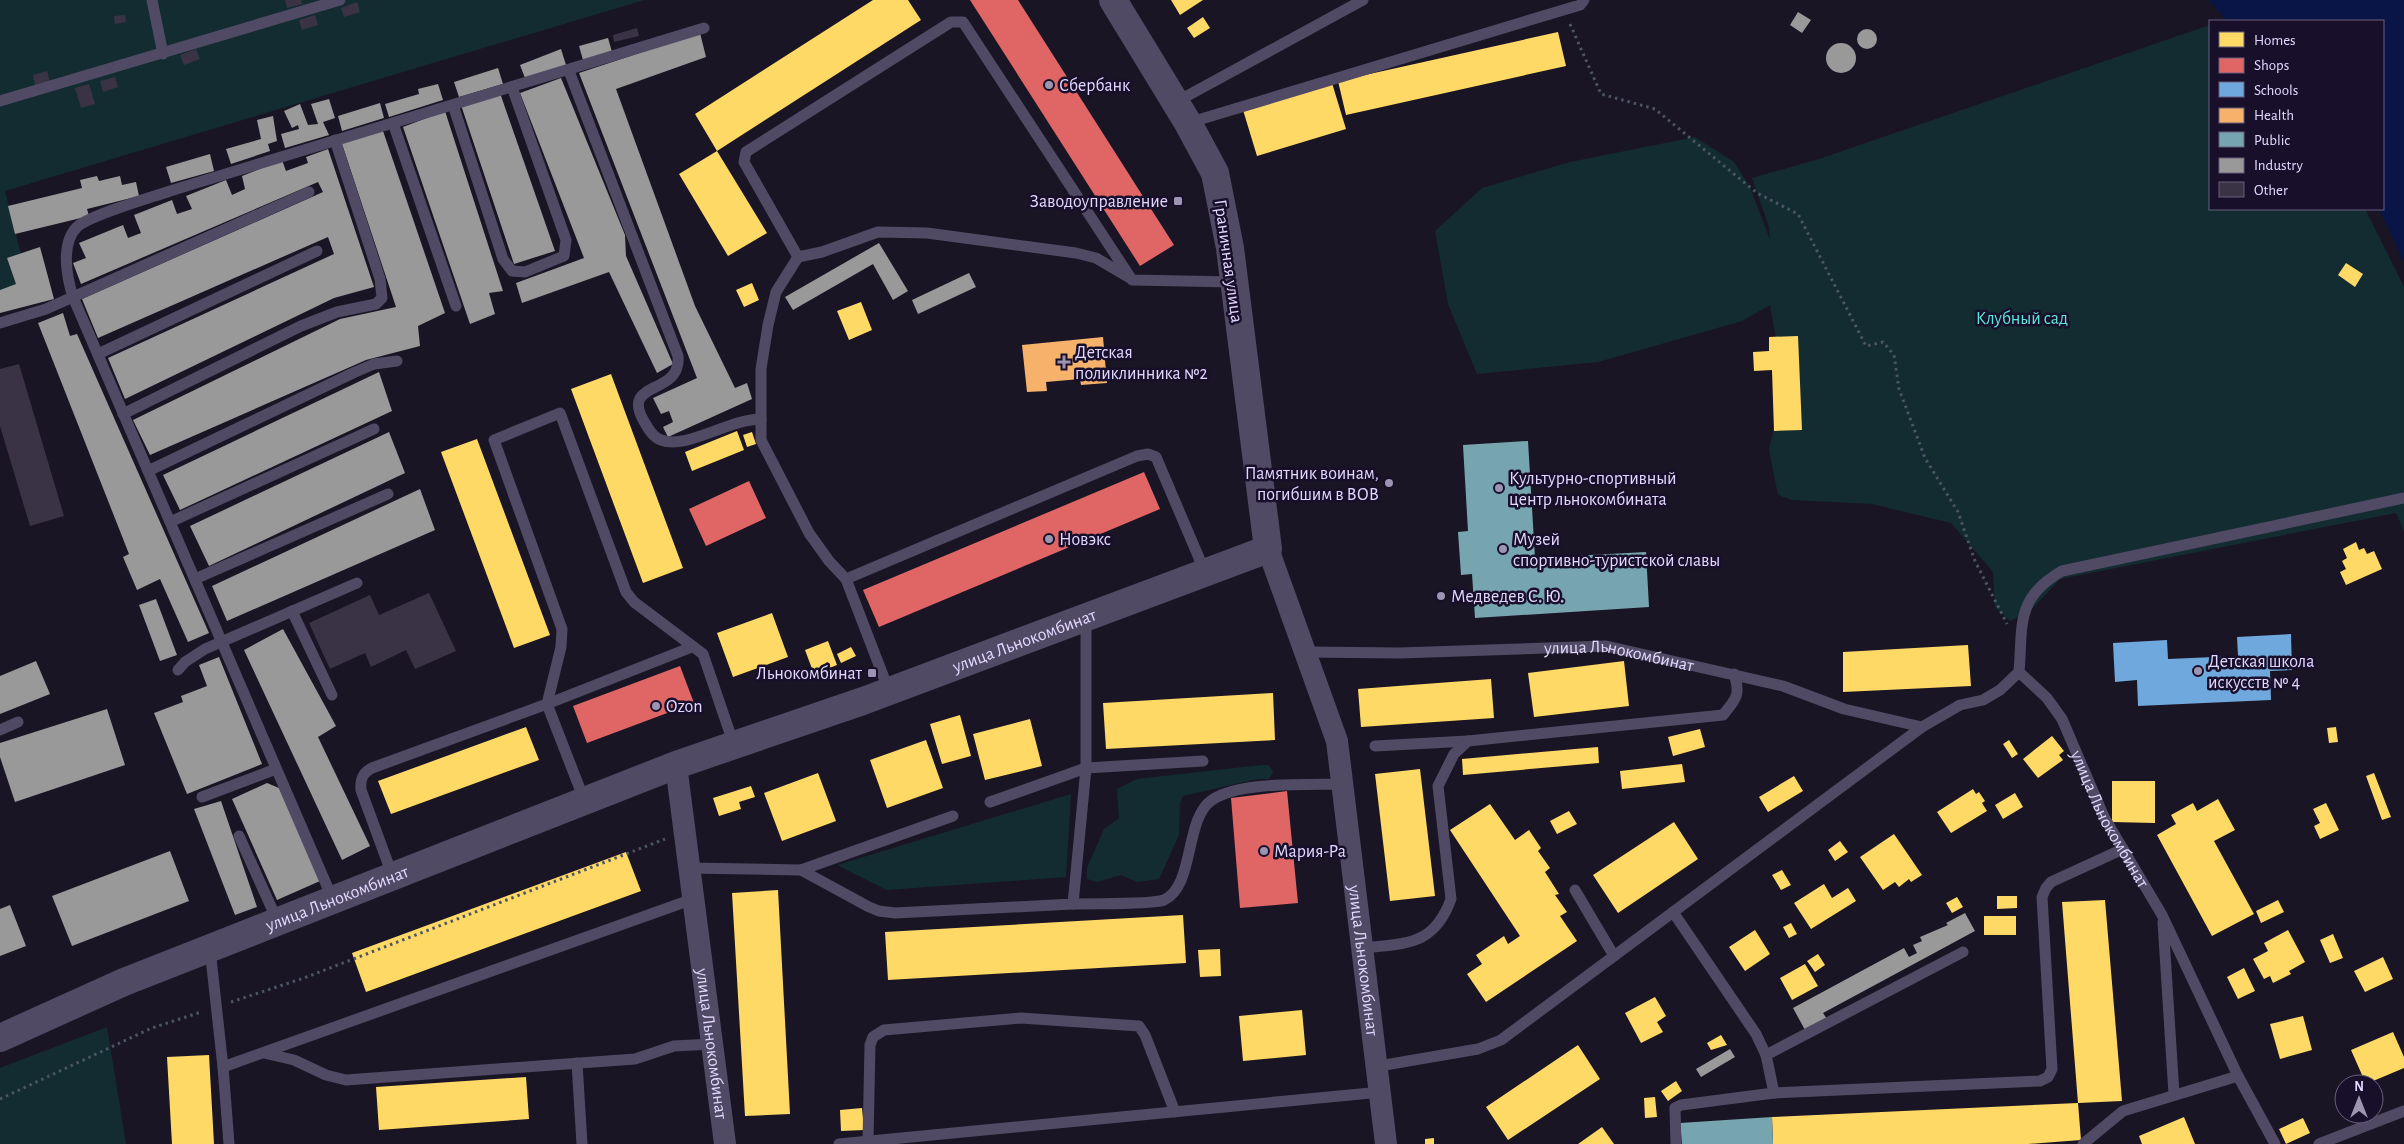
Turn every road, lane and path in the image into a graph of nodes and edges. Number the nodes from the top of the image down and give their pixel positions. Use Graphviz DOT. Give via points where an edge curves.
graph roads {
  1 [pos="152,0"];
  2 [pos="340,0"];
  3 [pos="1113,0"];
  4 [pos="1363,0"];
  5 [pos="1584,0"];
  6 [pos="1563,10"];
  7 [pos="704,28"];
  8 [pos="163,54"];
  9 [pos="569,71"];
  10 [pos="512,87"];
  11 [pos="0,101"];
  12 [pos="453,105"];
  13 [pos="1182,113"];
  14 [pos="393,123"];
  15 [pos="335,140"];
  16 [pos="308,192"];
  17 [pos="317,251"];
  18 [pos="798,257"];
  19 [pos="1132,280"];
  20 [pos="1234,282"];
  21 [pos="73,297"];
  22 [pos="456,306"];
  23 [pos="0,323"];
  24 [pos="98,354"];
  25 [pos="397,361"];
  26 [pos="123,414"];
  27 [pos="761,419"];
  28 [pos="374,429"];
  29 [pos="148,470"];
  30 [pos="388,494"];
  31 [pos="2404,498"];
  32 [pos="170,522"];
  33 [pos="1268,549"];
  34 [pos="1205,572"];
  35 [pos="846,579"];
  36 [pos="195,580"];
  37 [pos="357,583"];
  38 [pos="292,611"];
  39 [pos="1086,617"];
  40 [pos="221,642"];
  41 [pos="692,647"];
  42 [pos="1306,652"];
  43 [pos="2021,654"];
  44 [pos="178,670"];
  45 [pos="2019,672"];
  46 [pos="1734,674"];
  47 [pos="889,691"];
  48 [pos="332,695"];
  49 [pos="546,704"];
  50 [pos="18,722"];
  51 [pos="1922,727"];
  52 [pos="0,730"];
  53 [pos="1468,741"];
  54 [pos="734,745"];
  55 [pos="1375,746"];
  56 [pos="1203,761"];
  57 [pos="676,765"];
  58 [pos="1086,768"];
  59 [pos="276,769"];
  60 [pos="1343,784"];
  61 [pos="202,797"];
  62 [pos="585,802"];
  63 [pos="990,802"];
  64 [pos="953,816"];
  65 [pos="684,831"];
  66 [pos="239,836"];
  67 [pos="2122,849"];
  68 [pos="689,868"];
  69 [pos="801,870"];
  70 [pos="393,877"];
  71 [pos="1576,890"];
  72 [pos="693,899"];
  73 [pos="332,900"];
  74 [pos="1073,904"];
  75 [pos="1673,912"];
  76 [pos="2162,915"];
  77 [pos="278,922"];
  78 [pos="1364,948"];
  79 [pos="210,949"];
  80 [pos="1963,952"];
  81 [pos="1614,956"];
  82 [pos="216,1007"];
  83 [pos="0,1038"];
  84 [pos="712,1044"];
  85 [pos="264,1053"];
  86 [pos="1766,1055"];
  87 [pos="577,1063"];
  88 [pos="1379,1066"];
  89 [pos="223,1067"];
  90 [pos="2238,1076"];
  91 [pos="1381,1092"];
  92 [pos="1774,1093"];
  93 [pos="2174,1094"];
  94 [pos="0,1099"];
  95 [pos="2404,1111"];
  96 [pos="1175,1112"];
  97 [pos="868,1141"];
  98 [pos="229,1144"];
  99 [pos="582,1144"];
  100 [pos="725,1144"];
  101 [pos="839,1144"];
  102 [pos="1386,1144"];
  103 [pos="1676,1144"];
  104 [pos="2083,1144"];
  105 [pos="2275,1144"];
  106 [pos="2319,1144"];
  1 -- 8 [label="lane"];
  2 -- 8 [label="lane"];
  3 -- 13 [label="street, Граничная улица"];
  4 -- 13 [label="lane"];
  5 -- 6 [label="lane" via="1580,5"];
  6 -- 13 [label="lane"];
  6 -- 43 [label="path" via="1601,94 1655,110 1757,193 1798,214 1866,346 1883,342 1894,355 1900,389 1925,458 1958,512 1975,561"];
  7 -- 9 [label="lane"];
  8 -- 11 [label="lane"];
  9 -- 10 [label="lane"];
  9 -- 27 [label="lane" via="678,356 676,374 641,397 642,418 660,440 672,442 687,440 740,420"];
  10 -- 12 [label="lane"];
  10 -- 12 [label="lane" via="566,240 564,256 526,272 512,271 503,259"];
  12 -- 14 [label="lane"];
  13 -- 20 [label="street, Граничная улица" via="1215,173"];
  14 -- 15 [label="lane"];
  14 -- 22 [label="lane"];
  15 -- 21 [label="lane" via="170,191 86,221 72,234 68,248 67,273"];
  15 -- 26 [label="lane" via="380,279 382,298 376,304 337,312 300,326"];
  16 -- 21 [label="lane"];
  17 -- 24 [label="lane"];
  18 -- 19 [label="lane" via="878,232 927,233 1076,253 1096,258"];
  18 -- 19 [label="lane" via="744,162 746,152 957,21 967,26"];
  18 -- 27 [label="lane" via="776,292 761,369"];
  19 -- 20 [label="lane"];
  20 -- 33 [label="street, Граничная улица"];
  21 -- 23 [label="lane"];
  21 -- 24 [label="lane"];
  24 -- 26 [label="lane"];
  25 -- 29 [label="lane" via="374,364 353,373"];
  26 -- 29 [label="lane"];
  27 -- 35 [label="lane" via="761,440 782,484 809,533"];
  28 -- 32 [label="lane"];
  29 -- 32 [label="lane"];
  30 -- 36 [label="lane"];
  31 -- 43 [label="lane" via="2062,570 2039,586 2024,609"];
  32 -- 36 [label="lane"];
  33 -- 34 [label="street, улица Льнокомбинат"];
  33 -- 42 [label="street, улица Льнокомбинат"];
  34 -- 35 [label="lane" via="1156,457 1148,454"];
  34 -- 39 [label="street, улица Льнокомбинат"];
  35 -- 47 [label="lane"];
  36 -- 40 [label="lane"];
  37 -- 38 [label="lane"];
  38 -- 40 [label="lane"];
  38 -- 48 [label="lane"];
  39 -- 47 [label="street, улица Льнокомбинат"];
  39 -- 58 [label="lane"];
  40 -- 44 [label="lane" via="193,656"];
  40 -- 59 [label="lane"];
  41 -- 49 [label="lane"];
  41 -- 49 [label="lane" via="634,602 626,592 560,413 494,440 562,629 561,647"];
  41 -- 54 [label="lane" via="702,654"];
  42 -- 46 [label="lane, улица Льнокомбинат" via="1400,653 1606,646"];
  42 -- 60 [label="street, улица Льнокомбинат" via="1337,741"];
  43 -- 45 [label="lane"];
  45 -- 51 [label="lane" via="1992,695 1960,705"];
  45 -- 67 [label="lane, улица Льнокомбинат" via="2048,698 2062,719 2104,817"];
  46 -- 51 [label="lane, улица Льнокомбинат" via="1783,686 1844,709"];
  46 -- 53 [label="lane" via="1739,688 1735,701 1723,715"];
  47 -- 54 [label="street, улица Льнокомбинат"];
  49 -- 62 [label="lane"];
  49 -- 70 [label="lane" via="363,774 361,790"];
  50 -- 52 [label="lane"];
  51 -- 75 [label="lane"];
  53 -- 55 [label="lane"];
  53 -- 78 [label="lane" via="1454,754 1438,786 1451,899 1446,912 1431,932 1415,942"];
  54 -- 57 [label="street, улица Льнокомбинат"];
  56 -- 58 [label="lane"];
  57 -- 62 [label="street, улица Льнокомбинат"];
  57 -- 65 [label="street, улица Льнокомбинат"];
  58 -- 63 [label="lane"];
  58 -- 74 [label="lane"];
  59 -- 61 [label="lane"];
  59 -- 73 [label="lane"];
  60 -- 74 [label="lane" via="1226,792 1200,811 1183,875 1171,895 1156,902"];
  60 -- 78 [label="street, улица Льнокомбинат"];
  62 -- 70 [label="street, улица Льнокомбинат"];
  64 -- 69 [label="lane"];
  65 -- 68 [label="street, улица Льнокомбинат"];
  65 -- 82 [label="path" via="304,978"];
  66 -- 77 [label="lane"];
  67 -- 76 [label="lane, улица Льнокомбинат"];
  67 -- 92 [label="lane" via="2052,882 2042,897 2052,1069 2048,1077 2040,1081"];
  68 -- 69 [label="lane"];
  68 -- 72 [label="street, улица Льнокомбинат"];
  69 -- 74 [label="lane" via="879,911 895,913"];
  70 -- 73 [label="street, улица Льнокомбинат"];
  71 -- 81 [label="lane"];
  72 -- 84 [label="street, улица Льнокомбинат"];
  72 -- 85 [label="lane"];
  73 -- 77 [label="street, улица Льнокомбинат"];
  75 -- 81 [label="lane"];
  75 -- 86 [label="lane" via="1756,1034"];
  76 -- 90 [label="lane, улица Льнокомбинат"];
  76 -- 93 [label="lane"];
  77 -- 79 [label="street, улица Льнокомбинат"];
  78 -- 88 [label="street, улица Льнокомбинат"];
  79 -- 82 [label="lane"];
  79 -- 83 [label="street, улица Льнокомбинат" via="124,982"];
  80 -- 86 [label="lane"];
  81 -- 88 [label="lane" via="1502,1040 1478,1049"];
  82 -- 89 [label="lane"];
  82 -- 94 [label="path" via="152,1028"];
  84 -- 87 [label="lane" via="674,1046 636,1059"];
  84 -- 100 [label="street, улица Льнокомбинат"];
  85 -- 87 [label="lane" via="294,1060 326,1075 346,1080"];
  85 -- 89 [label="lane"];
  86 -- 92 [label="lane"];
  87 -- 99 [label="lane"];
  88 -- 91 [label="street, улица Льнокомбинат"];
  89 -- 98 [label="lane"];
  90 -- 93 [label="lane"];
  90 -- 105 [label="lane, улица Льнокомбинат"];
  91 -- 96 [label="lane"];
  91 -- 102 [label="street, улица Льнокомбинат"];
  92 -- 103 [label="lane" via="1675,1108"];
  93 -- 104 [label="lane" via="2122,1111"];
  95 -- 106 [label="lane"];
  96 -- 97 [label="lane"];
  96 -- 97 [label="lane" via="1139,1026 1022,1018 884,1030 877,1033 870,1045"];
  97 -- 101 [label="lane"];
}
